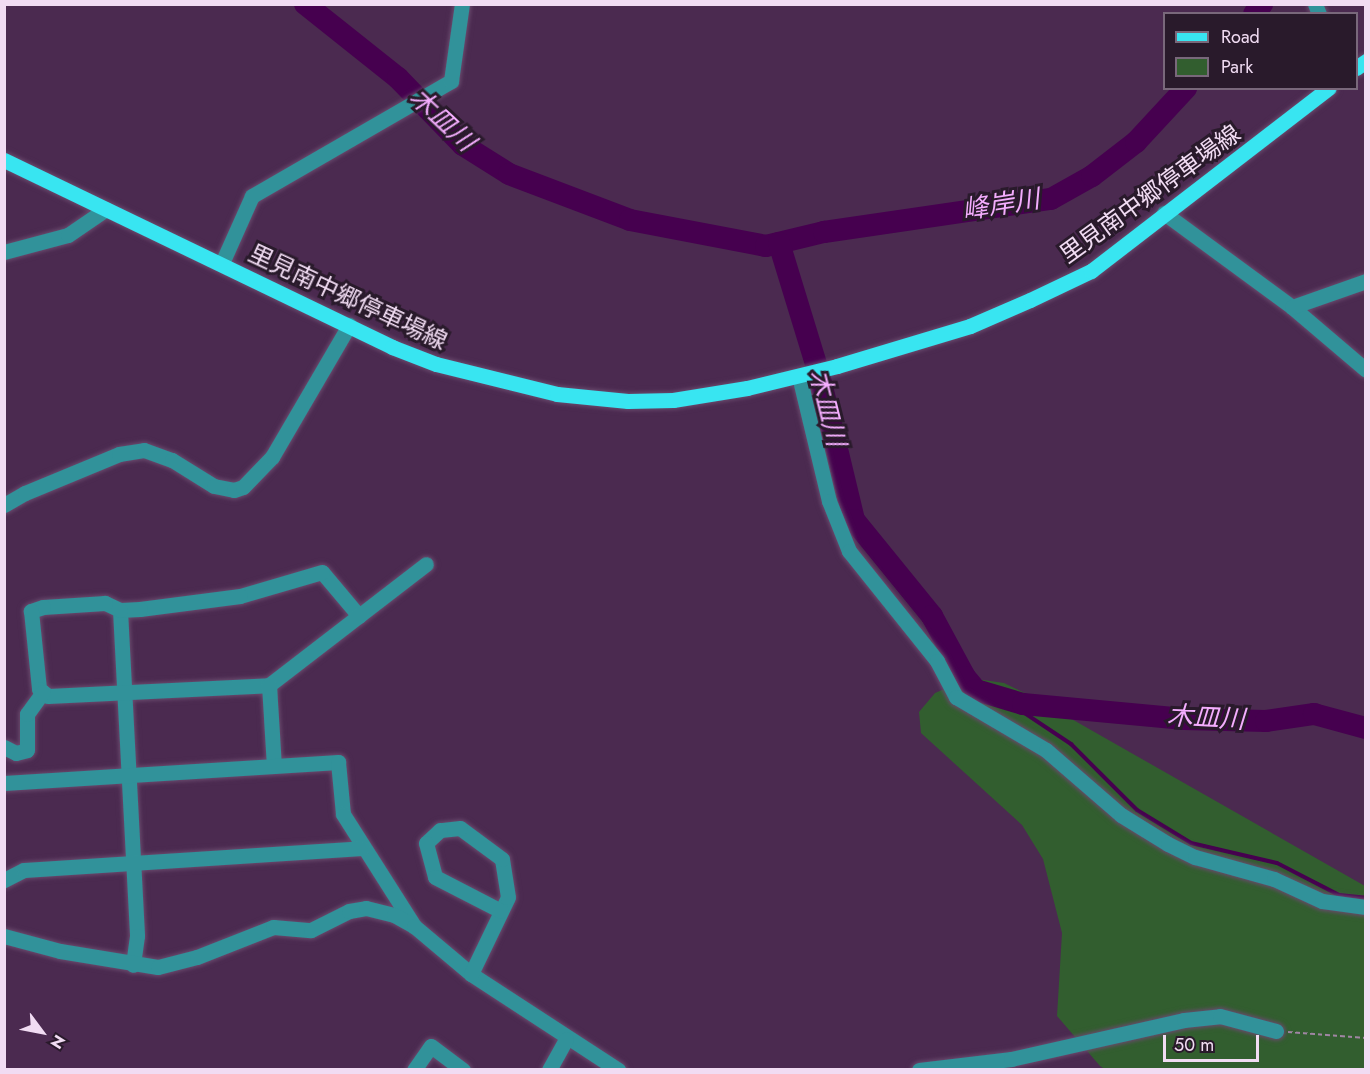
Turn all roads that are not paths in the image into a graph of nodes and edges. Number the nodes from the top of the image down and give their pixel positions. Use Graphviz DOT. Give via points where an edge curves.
graph roads {
  1 [pos="462,4"];
  2 [pos="1317,93"];
  3 [pos="4,160"];
  4 [pos="106,209"];
  5 [pos="1164,213"];
  6 [pos="4,252"];
  7 [pos="222,263"];
  8 [pos="1365,281"];
  9 [pos="1292,307"];
  10 [pos="349,325"];
  11 [pos="1365,370"];
  12 [pos="801,376"];
  13 [pos="4,506"];
  14 [pos="426,564"];
  15 [pos="120,610"];
  16 [pos="359,616"];
  17 [pos="268,685"];
  18 [pos="43,692"];
  19 [pos="124,692"];
  20 [pos="4,747"];
  21 [pos="274,766"];
  22 [pos="128,775"];
  23 [pos="4,783"];
  24 [pos="362,849"];
  25 [pos="133,864"];
  26 [pos="4,880"];
  27 [pos="1365,907"];
  28 [pos="501,911"];
  29 [pos="414,926"];
  30 [pos="4,936"];
  31 [pos="133,965"];
  32 [pos="471,974"];
  33 [pos="1276,1031"];
  34 [pos="566,1039"];
  35 [pos="414,1070"];
  36 [pos="464,1070"];
  37 [pos="549,1070"];
  38 [pos="618,1070"];
  39 [pos="919,1070"];
  1 -- 7 [label="street" via="451,81 252,196"];
  2 -- 5 [label="main road, 里見南中郷停車場線"];
  3 -- 4 [label="main road, 里見南中郷停車場線"];
  4 -- 6 [label="street" via="68,235"];
  4 -- 7 [label="main road, 里見南中郷停車場線"];
  5 -- 9 [label="street"];
  5 -- 12 [label="main road, 里見南中郷停車場線" via="1091,271 970,327"];
  7 -- 10 [label="main road, 里見南中郷停車場線"];
  8 -- 9 [label="street"];
  9 -- 11 [label="street"];
  10 -- 12 [label="main road, 里見南中郷停車場線" via="392,347 470,375 587,398 673,400"];
  10 -- 13 [label="street" via="272,457 243,487 222,489 172,460 144,450 119,454 24,493"];
  12 -- 27 [label="street" via="829,501 849,551 937,661 956,697 1046,750 1121,815 1168,844 1195,857 1274,879 1323,901"];
  14 -- 16 [label="street"];
  15 -- 16 [label="street" via="240,596 322,572"];
  15 -- 18 [label="street" via="105,603 43,606 31,611 39,689"];
  15 -- 19 [label="street"];
  16 -- 17 [label="street"];
  17 -- 19 [label="street"];
  17 -- 21 [label="street"];
  18 -- 19 [label="street" via="48,696"];
  18 -- 20 [label="street" via="27,714 27,750 16,753"];
  19 -- 22 [label="street"];
  21 -- 22 [label="street"];
  21 -- 24 [label="street" via="338,762 343,814"];
  22 -- 23 [label="street"];
  22 -- 25 [label="street"];
  24 -- 25 [label="street"];
  24 -- 29 [label="street"];
  25 -- 26 [label="street" via="24,870"];
  25 -- 31 [label="street" via="137,936"];
  28 -- 28 [label="street" via="508,897 502,859 460,828 440,830 426,843 435,877"];
  28 -- 32 [label="street"];
  29 -- 31 [label="street" via="394,915 360,908 315,929 273,927 167,965"];
  29 -- 32 [label="street"];
  30 -- 31 [label="street"];
  32 -- 34 [label="street"];
  33 -- 39 [label="street" via="1220,1016 1184,1020 1011,1059"];
  34 -- 37 [label="street"];
  34 -- 38 [label="street"];
  35 -- 36 [label="street" via="430,1046"];
}
